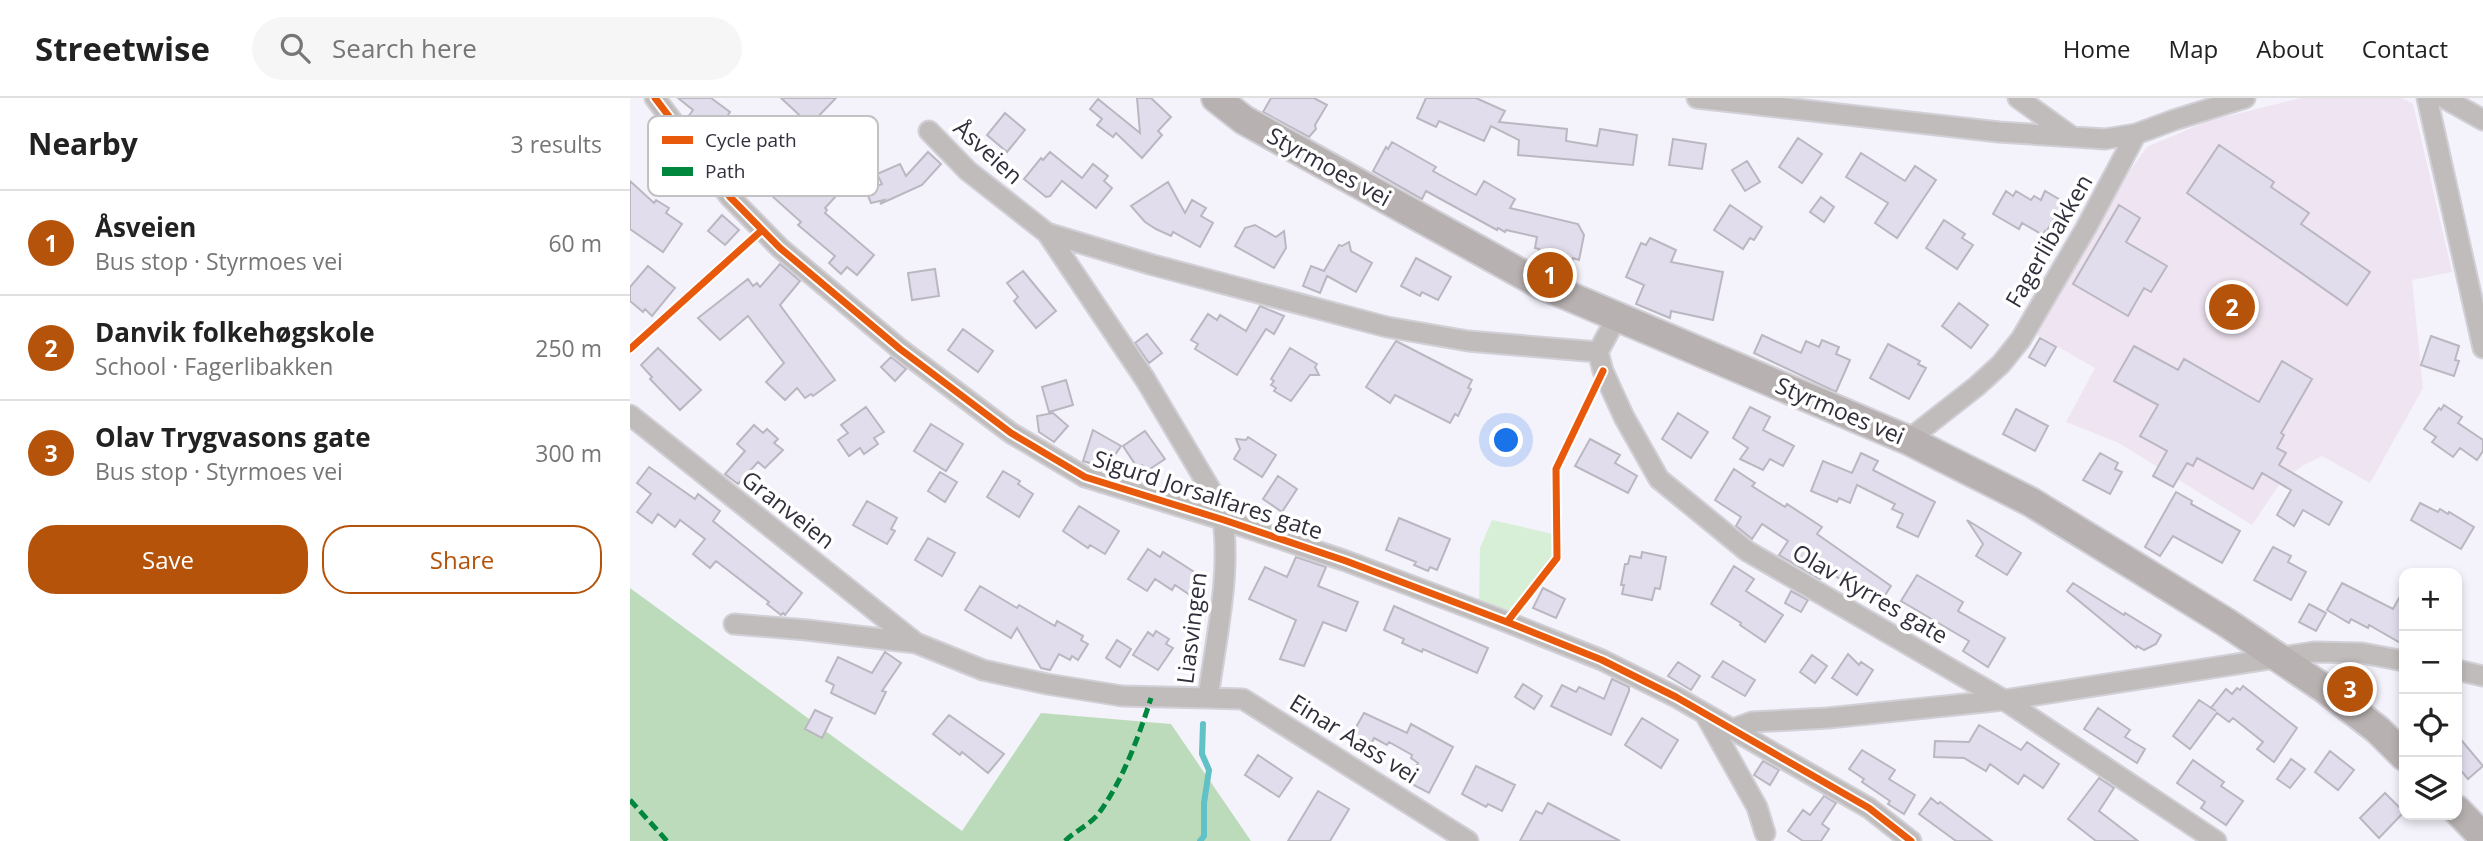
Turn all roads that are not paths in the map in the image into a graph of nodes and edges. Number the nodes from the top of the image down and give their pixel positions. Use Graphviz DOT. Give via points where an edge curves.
graph roads {
  1 [pos="655,98"];
  2 [pos="1216,98"];
  3 [pos="1697,98"];
  4 [pos="2018,98"];
  5 [pos="2245,98"];
  6 [pos="2427,98"];
  7 [pos="2444,98"];
  8 [pos="1245,109"];
  9 [pos="669,116"];
  10 [pos="2483,120"];
  11 [pos="929,131"];
  12 [pos="2136,134"];
  13 [pos="2072,137"];
  14 [pos="729,196"];
  15 [pos="1046,233"];
  16 [pos="1617,317"];
  17 [pos="2481,328"];
  18 [pos="2483,348"];
  19 [pos="1598,352"];
  20 [pos="630,415"];
  21 [pos="1908,440"];
  22 [pos="1224,520"];
  23 [pos="734,624"];
  24 [pos="916,643"];
  25 [pos="2275,656"];
  26 [pos="2399,660"];
  27 [pos="2462,671"];
  28 [pos="2483,676"];
  29 [pos="1122,696"];
  30 [pos="1208,698"];
  31 [pos="2004,700"];
  32 [pos="1703,713"];
  33 [pos="1733,729"];
  34 [pos="2399,751"];
  35 [pos="2462,815"];
  36 [pos="1765,833"];
  37 [pos="2483,837"];
  38 [pos="1468,841"];
  39 [pos="1912,841"];
  40 [pos="2216,841"];
  1 -- 9 [label="street, Sigurd Jorsalfares gate"];
  2 -- 8 [label="main road, Styrmoes vei"];
  3 -- 13 [label="street"];
  4 -- 13 [label="street"];
  5 -- 12 [label="street"];
  6 -- 17 [label="street"];
  7 -- 10 [label="street"];
  8 -- 16 [label="main road, Styrmoes vei" via="1540,285"];
  11 -- 15 [label="street, Åsveien" via="968,172"];
  12 -- 13 [label="street" via="2105,139"];
  12 -- 21 [label="street, Fagerlibakken" via="2021,339 1977,386"];
  14 -- 22 [label="street, Sigurd Jorsalfares gate" via="780,248 900,349 1011,433 1085,477"];
  15 -- 19 [label="street, Åsveien" via="1387,327 1468,341"];
  15 -- 22 [label="street, Åsveien" via="1145,379 1221,507"];
  16 -- 19 [label="street"];
  16 -- 21 [label="main road, Styrmoes vei"];
  17 -- 18 [label="street"];
  19 -- 31 [label="street, Olav Kyrres gate" via="1602,371 1659,480 1747,551"];
  20 -- 24 [label="street, Granveien"];
  21 -- 25 [label="main road, Styrmoes vei" via="2031,502"];
  22 -- 30 [label="street, Liasvingen" via="1225,576"];
  22 -- 32 [label="street, Sigurd Jorsalfares gate" via="1519,626 1602,660"];
  23 -- 24 [label="street, Granveien"];
  24 -- 29 [label="street, Granveien" via="983,670"];
  25 -- 26 [label="street" via="2362,653"];
  25 -- 31 [label="street"];
  25 -- 34 [label="main road, Styrmoes vei" via="2325,689"];
  27 -- 28 [label="street"];
  29 -- 30 [label="street, Liasvingen"];
  30 -- 38 [label="street, Einar Aass vei" via="1243,699"];
  31 -- 33 [label="street" via="1752,722"];
  31 -- 40 [label="street, Olav Kyrres gate"];
  32 -- 33 [label="street, Sigurd Jorsalfares gate"];
  32 -- 36 [label="street" via="1757,807"];
  33 -- 39 [label="street, Sigurd Jorsalfares gate" via="1868,808"];
  35 -- 37 [label="main road"];
}
